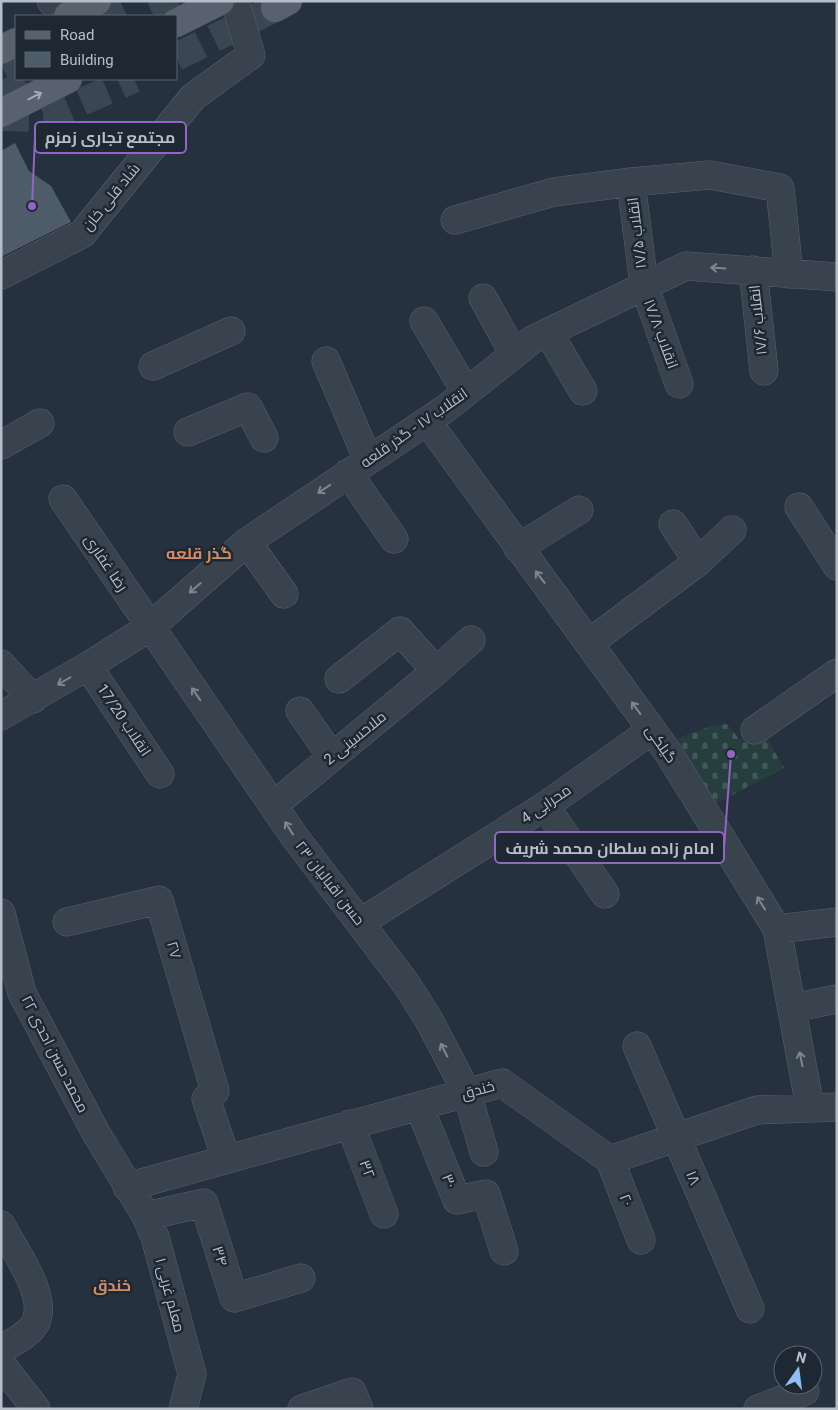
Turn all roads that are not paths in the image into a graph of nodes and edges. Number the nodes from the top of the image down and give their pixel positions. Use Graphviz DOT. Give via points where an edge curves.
graph roads {
  1 [pos="52,1"];
  2 [pos="75,1"];
  3 [pos="97,1"];
  4 [pos="220,1"];
  5 [pos="235,1"];
  6 [pos="67,15"];
  7 [pos="68,15"];
  8 [pos="70,15"];
  9 [pos="178,23"];
  10 [pos="15,43"];
  11 [pos="1,50"];
  12 [pos="66,80"];
  13 [pos="1,113"];
  14 [pos="631,182"];
  15 [pos="454,220"];
  16 [pos="753,270"];
  17 [pos="789,274"];
  18 [pos="1,275"];
  19 [pos="837,277"];
  20 [pos="644,284"];
  21 [pos="483,298"];
  22 [pos="424,321"];
  23 [pos="231,331"];
  24 [pos="548,332"];
  25 [pos="514,354"];
  26 [pos="326,361"];
  27 [pos="153,366"];
  28 [pos="764,371"];
  29 [pos="679,384"];
  30 [pos="583,391"];
  31 [pos="466,392"];
  32 [pos="427,421"];
  33 [pos="40,424"];
  34 [pos="188,432"];
  35 [pos="264,438"];
  36 [pos="1,446"];
  37 [pos="358,467"];
  38 [pos="63,500"];
  39 [pos="799,507"];
  40 [pos="579,510"];
  41 [pos="674,524"];
  42 [pos="732,530"];
  43 [pos="394,539"];
  44 [pos="247,542"];
  45 [pos="518,548"];
  46 [pos="698,562"];
  47 [pos="837,566"];
  48 [pos="284,594"];
  49 [pos="150,627"];
  50 [pos="471,640"];
  51 [pos="589,643"];
  52 [pos="1,664"];
  53 [pos="88,666"];
  54 [pos="436,672"];
  55 [pos="837,672"];
  56 [pos="339,679"];
  57 [pos="32,699"];
  58 [pos="300,711"];
  59 [pos="1,716"];
  60 [pos="652,730"];
  61 [pos="755,730"];
  62 [pos="332,757"];
  63 [pos="160,774"];
  64 [pos="274,805"];
  65 [pos="544,806"];
  66 [pos="606,894"];
  67 [pos="1,913"];
  68 [pos="67,922"];
  69 [pos="361,922"];
  70 [pos="837,922"];
  71 [pos="777,929"];
  72 [pos="837,999"];
  73 [pos="792,1008"];
  74 [pos="636,1046"];
  75 [pos="467,1093"];
  76 [pos="419,1106"];
  77 [pos="824,1107"];
  78 [pos="350,1124"];
  79 [pos="676,1137"];
  80 [pos="484,1152"];
  81 [pos="226,1158"];
  82 [pos="610,1160"];
  83 [pos="127,1187"];
  84 [pos="384,1214"];
  85 [pos="146,1216"];
  86 [pos="1,1225"];
  87 [pos="641,1240"];
  88 [pos="504,1251"];
  89 [pos="301,1278"];
  90 [pos="750,1309"];
  91 [pos="1,1350"];
  92 [pos="1,1364"];
  93 [pos="192,1374"];
  94 [pos="795,1395"];
  95 [pos="356,1400"];
  96 [pos="36,1409"];
  97 [pos="183,1409"];
  98 [pos="206,1409"];
  99 [pos="302,1409"];
  100 [pos="758,1409"];
  1 -- 6 [label="street"];
  2 -- 7 [label="street"];
  3 -- 8 [label="main road"];
  4 -- 9 [label="main road"];
  5 -- 18 [label="street, شاد قلی خان" via="251,55 192,97 82,234"];
  10 -- 11 [label="main road"];
  13 -- 12 [label="main road, one-way"];
  14 -- 15 [label="street" via="554,192"];
  14 -- 17 [label="street" via="710,175 780,188"];
  14 -- 20 [label="street, انقلاب ۱۷/۵"];
  16 -- 17 [label="street, انقلاب ۱۷ - گذر قلعه"];
  16 -- 20 [label="street, انقلاب ۱۷ - گذر قلعه, one-way" via="686,266"];
  16 -- 28 [label="street, انقلاب ۱۷/۶"];
  17 -- 19 [label="street, انقلاب ۱۷ - گذر قلعه"];
  20 -- 24 [label="street, انقلاب ۱۷ - گذر قلعه"];
  20 -- 29 [label="street, انقلاب ۱۷/۸"];
  21 -- 25 [label="street"];
  22 -- 31 [label="street"];
  23 -- 27 [label="street"];
  24 -- 25 [label="street, انقلاب ۱۷ - گذر قلعه"];
  24 -- 30 [label="street"];
  25 -- 31 [label="street, انقلاب ۱۷ - گذر قلعه"];
  26 -- 37 [label="street"];
  31 -- 32 [label="street, انقلاب ۱۷ - گذر قلعه"];
  32 -- 37 [label="street, انقلاب ۱۷ - گذر قلعه"];
  32 -- 45 [label="street, گیلکی"];
  33 -- 36 [label="street"];
  34 -- 35 [label="street" via="248,407"];
  37 -- 43 [label="street"];
  37 -- 44 [label="street, انقلاب ۱۷ - گذر قلعه, one-way"];
  38 -- 49 [label="street, رضا غفاری"];
  39 -- 47 [label="street"];
  40 -- 45 [label="street"];
  41 -- 46 [label="street"];
  42 -- 46 [label="street"];
  44 -- 48 [label="street"];
  44 -- 49 [label="street, انقلاب ۱۷ - گذر قلعه, one-way"];
  51 -- 45 [label="street, گیلکی, one-way"];
  46 -- 51 [label="street"];
  49 -- 53 [label="street, انقلاب ۱۷ - گذر قلعه"];
  64 -- 49 [label="street, ۲۳ حسن اقبالیان, one-way"];
  50 -- 54 [label="street, ملاحسینی 2"];
  60 -- 51 [label="street, گیلکی, one-way"];
  52 -- 57 [label="street"];
  53 -- 57 [label="street, انقلاب ۱۷ - گذر قلعه, one-way"];
  53 -- 63 [label="street, انقلاب 17/20"];
  54 -- 56 [label="street" via="400,631"];
  54 -- 62 [label="street, ملاحسینی 2"];
  55 -- 61 [label="street"];
  57 -- 59 [label="street"];
  58 -- 62 [label="street"];
  60 -- 65 [label="street, محرابی 4"];
  71 -- 60 [label="street, گیلکی, one-way"];
  62 -- 64 [label="street, ملاحسینی 2"];
  69 -- 64 [label="street, ۲۳ حسن اقبالیان, one-way"];
  65 -- 66 [label="street"];
  65 -- 69 [label="street, محرابی 4"];
  67 -- 83 [label="street, ۲۲ محمد حسن احدی" via="22,993"];
  68 -- 81 [label="street, ۲۷" via="159,900"];
  75 -- 69 [label="street, ۲۳ حسن اقبالیان, one-way" via="429,1020"];
  70 -- 71 [label="street"];
  71 -- 73 [label="street, گیلکی"];
  72 -- 73 [label="street"];
  77 -- 73 [label="street, گیلکی, one-way"];
  74 -- 79 [label="street, ۱۸"];
  75 -- 76 [label="street, خندق"];
  75 -- 80 [label="street, ۲۳ حسن اقبالیان"];
  75 -- 82 [label="street, خندق" via="502,1083"];
  76 -- 78 [label="street, خندق"];
  76 -- 88 [label="street, ۳۰" via="457,1200 486,1194"];
  77 -- 79 [label="street" via="756,1110"];
  78 -- 81 [label="street, خندق"];
  78 -- 84 [label="street, ۳۲"];
  79 -- 82 [label="street"];
  79 -- 90 [label="street, ۱۸"];
  81 -- 83 [label="street, خندق"];
  82 -- 87 [label="street, ۲۰"];
  83 -- 85 [label="street, معلم غربی ۱"];
  85 -- 89 [label="street, ۳۴" via="204,1203 234,1298"];
  85 -- 93 [label="street, معلم غربی ۱" via="155,1237"];
  86 -- 91 [label="street" via="38,1293 40,1308 31,1329"];
  92 -- 96 [label="street"];
  93 -- 97 [label="street, معلم غربی ۱"];
  93 -- 98 [label="street"];
  94 -- 100 [label="street"];
  95 -- 99 [label="street"];
}
